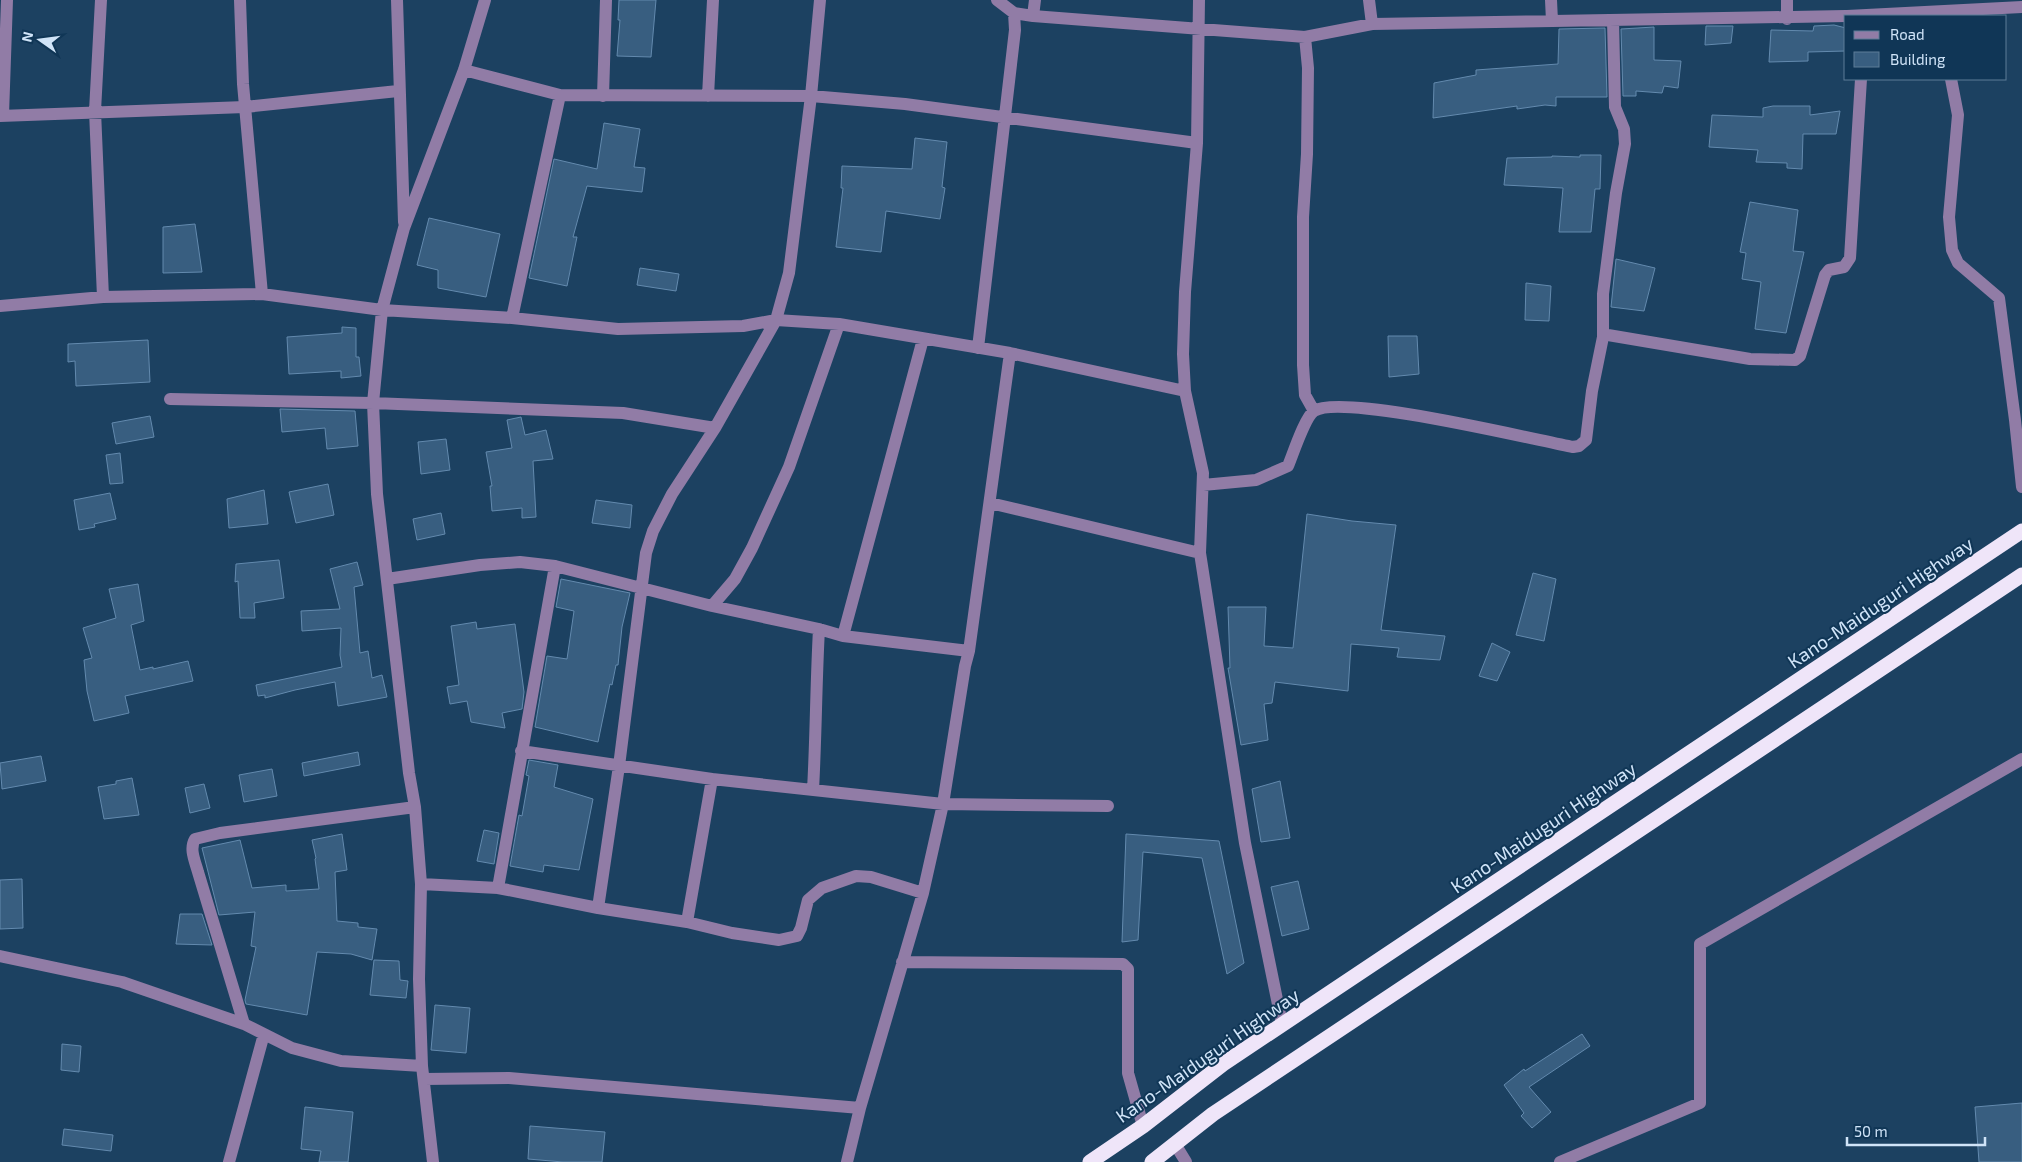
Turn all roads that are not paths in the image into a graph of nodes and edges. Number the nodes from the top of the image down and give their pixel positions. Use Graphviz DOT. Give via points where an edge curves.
graph roads {
  1 [pos="7,0"];
  2 [pos="101,0"];
  3 [pos="240,0"];
  4 [pos="397,0"];
  5 [pos="485,0"];
  6 [pos="606,0"];
  7 [pos="713,0"];
  8 [pos="820,0"];
  9 [pos="997,0"];
  10 [pos="1036,0"];
  11 [pos="1198,0"];
  12 [pos="1369,0"];
  13 [pos="1551,0"];
  14 [pos="1787,0"];
  15 [pos="2022,7"];
  16 [pos="1014,13"];
  17 [pos="1938,14"];
  18 [pos="1900,15"];
  19 [pos="1033,16"];
  20 [pos="1844,16"];
  21 [pos="1787,19"];
  22 [pos="1613,20"];
  23 [pos="1552,21"];
  24 [pos="1372,24"];
  25 [pos="1198,30"];
  26 [pos="1305,37"];
  27 [pos="464,70"];
  28 [pos="1861,80"];
  29 [pos="1950,80"];
  30 [pos="398,91"];
  31 [pos="560,96"];
  32 [pos="604,96"];
  33 [pos="708,96"];
  34 [pos="811,96"];
  35 [pos="245,107"];
  36 [pos="95,111"];
  37 [pos="1,115"];
  38 [pos="1005,118"];
  39 [pos="1197,144"];
  40 [pos="404,228"];
  41 [pos="262,294"];
  42 [pos="103,297"];
  43 [pos="0,306"];
  44 [pos="382,310"];
  45 [pos="512,318"];
  46 [pos="776,320"];
  47 [pos="840,324"];
  48 [pos="1603,337"];
  49 [pos="924,339"];
  50 [pos="978,348"];
  51 [pos="1010,353"];
  52 [pos="1185,390"];
  53 [pos="170,399"];
  54 [pos="373,403"];
  55 [pos="1314,411"];
  56 [pos="716,428"];
  57 [pos="1203,484"];
  58 [pos="2022,487"];
  59 [pos="990,503"];
  60 [pos="2022,531"];
  61 [pos="1200,554"];
  62 [pos="555,566"];
  63 [pos="2022,575"];
  64 [pos="387,579"];
  65 [pos="642,589"];
  66 [pos="712,606"];
  67 [pos="819,629"];
  68 [pos="843,636"];
  69 [pos="970,651"];
  70 [pos="521,751"];
  71 [pos="2022,759"];
  72 [pos="619,766"];
  73 [pos="712,779"];
  74 [pos="813,790"];
  75 [pos="943,804"];
  76 [pos="1108,806"];
  77 [pos="415,807"];
  78 [pos="421,884"];
  79 [pos="498,888"];
  80 [pos="923,893"];
  81 [pos="598,908"];
  82 [pos="687,922"];
  83 [pos="0,956"];
  84 [pos="902,962"];
  85 [pos="244,1024"];
  86 [pos="1282,1024"];
  87 [pos="264,1034"];
  88 [pos="423,1072"];
  89 [pos="860,1108"];
  90 [pos="1142,1126"];
  91 [pos="1176,1144"];
  92 [pos="229,1162"];
  93 [pos="433,1162"];
  94 [pos="847,1162"];
  95 [pos="1090,1162"];
  96 [pos="1152,1162"];
  97 [pos="1186,1162"];
  98 [pos="1560,1162"];
  1 -- 37 [label="street"];
  2 -- 36 [label="street"];
  3 -- 35 [label="street"];
  4 -- 30 [label="street"];
  5 -- 27 [label="street"];
  6 -- 32 [label="street"];
  7 -- 33 [label="street"];
  8 -- 34 [label="street"];
  9 -- 16 [label="street"];
  10 -- 19 [label="street"];
  11 -- 25 [label="street"];
  12 -- 24 [label="street"];
  13 -- 23 [label="street"];
  14 -- 21 [label="street"];
  15 -- 17 [label="street"];
  16 -- 19 [label="street"];
  16 -- 38 [label="street" via="1016,30"];
  17 -- 18 [label="street"];
  19 -- 25 [label="street"];
  20 -- 21 [label="street"];
  21 -- 22 [label="street"];
  22 -- 23 [label="street"];
  22 -- 48 [label="street" via="1615,107 1624,129 1625,144 1603,294"];
  23 -- 24 [label="street"];
  24 -- 26 [label="street"];
  25 -- 26 [label="street"];
  25 -- 39 [label="street"];
  26 -- 55 [label="street" via="1308,68 1302,217 1302,366 1304,395"];
  27 -- 31 [label="street"];
  27 -- 40 [label="street"];
  28 -- 48 [label="street" via="1850,258 1844,267 1829,270 1825,275 1800,356 1794,360 1750,359 1608,335"];
  29 -- 58 [label="street" via="1958,115 1949,217 1952,250 1958,262 1999,298"];
  30 -- 35 [label="street"];
  30 -- 40 [label="street"];
  31 -- 32 [label="street"];
  31 -- 45 [label="street"];
  32 -- 33 [label="street"];
  33 -- 34 [label="street"];
  34 -- 38 [label="street" via="905,104"];
  34 -- 46 [label="street" via="789,273"];
  35 -- 36 [label="street"];
  35 -- 41 [label="street"];
  36 -- 37 [label="street"];
  36 -- 42 [label="street"];
  38 -- 39 [label="street"];
  38 -- 50 [label="street"];
  39 -- 52 [label="street" via="1185,292"];
  40 -- 44 [label="street"];
  41 -- 42 [label="street"];
  41 -- 44 [label="street"];
  42 -- 43 [label="street"];
  44 -- 45 [label="street"];
  44 -- 54 [label="street"];
  45 -- 46 [label="street" via="618,330 743,326"];
  46 -- 47 [label="street"];
  46 -- 56 [label="street"];
  47 -- 49 [label="street"];
  47 -- 66 [label="street" via="785,476 752,548"];
  48 -- 55 [label="street" via="1586,440 1580,446 1366,408 1323,406"];
  49 -- 50 [label="street"];
  49 -- 68 [label="street"];
  50 -- 51 [label="street"];
  51 -- 52 [label="street"];
  51 -- 59 [label="street"];
  52 -- 57 [label="street"];
  53 -- 54 [label="street"];
  54 -- 56 [label="street" via="623,413"];
  54 -- 64 [label="street" via="377,494"];
  55 -- 57 [label="street" via="1308,416 1288,466 1256,480"];
  56 -- 65 [label="street" via="672,494 653,532 646,554"];
  57 -- 61 [label="street"];
  59 -- 61 [label="street"];
  59 -- 69 [label="street"];
  60 -- 86 [label="highway, Kano-Maiduguri Highway"];
  61 -- 86 [label="street" via="1245,843"];
  62 -- 64 [label="street" via="520,562 480,565"];
  62 -- 65 [label="street"];
  62 -- 70 [label="street"];
  63 -- 91 [label="highway" via="1213,1114"];
  64 -- 77 [label="street"];
  65 -- 66 [label="street"];
  65 -- 72 [label="street"];
  66 -- 67 [label="street"];
  67 -- 68 [label="street"];
  67 -- 74 [label="street"];
  68 -- 69 [label="street"];
  69 -- 75 [label="street"];
  70 -- 72 [label="street"];
  70 -- 79 [label="street"];
  71 -- 98 [label="street" via="1700,944 1700,1104"];
  72 -- 73 [label="street"];
  72 -- 81 [label="street"];
  73 -- 74 [label="street"];
  73 -- 82 [label="street"];
  74 -- 75 [label="street"];
  75 -- 76 [label="street"];
  75 -- 80 [label="street"];
  77 -- 78 [label="street"];
  77 -- 85 [label="street" via="195,838 192,851"];
  78 -- 79 [label="street"];
  78 -- 88 [label="street" via="419,979"];
  79 -- 81 [label="street"];
  80 -- 82 [label="street" via="871,877 856,876 822,888 808,900 797,936 779,940"];
  80 -- 84 [label="street"];
  81 -- 82 [label="street"];
  83 -- 85 [label="street" via="122,982"];
  84 -- 89 [label="street"];
  84 -- 90 [label="street" via="1123,964 1128,969 1128,1073"];
  85 -- 87 [label="street"];
  86 -- 90 [label="highway, Kano-Maiduguri Highway"];
  87 -- 88 [label="street" via="292,1048 341,1061"];
  87 -- 92 [label="street"];
  88 -- 89 [label="street"];
  88 -- 93 [label="street"];
  89 -- 94 [label="street"];
  90 -- 95 [label="highway, Kano-Maiduguri Highway"];
  91 -- 96 [label="highway"];
  91 -- 97 [label="street"];
}
